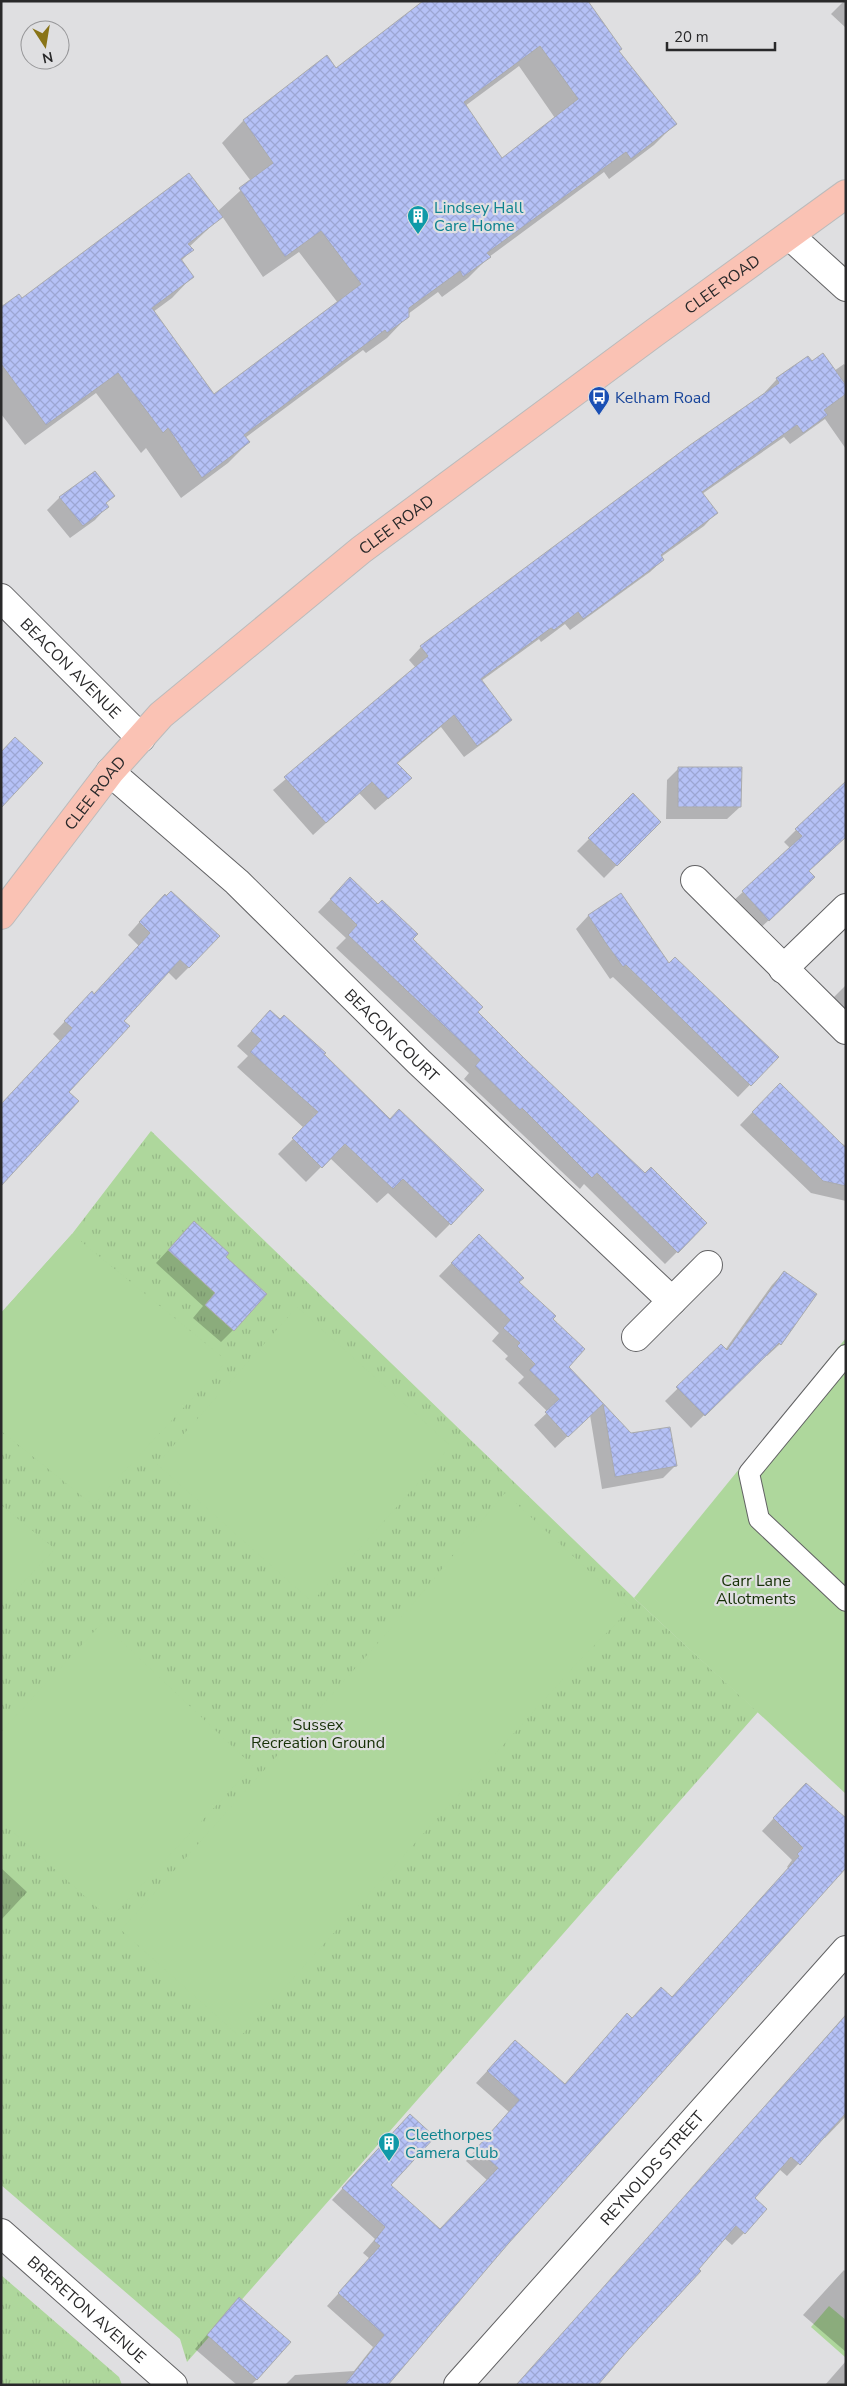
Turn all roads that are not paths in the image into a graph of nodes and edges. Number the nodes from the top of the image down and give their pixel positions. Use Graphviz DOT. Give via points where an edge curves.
graph roads {
  1 [pos="846,194"];
  2 [pos="790,236"];
  3 [pos="846,287"];
  4 [pos="1,598"];
  5 [pos="140,738"];
  6 [pos="110,772"];
  7 [pos="695,880"];
  8 [pos="846,908"];
  9 [pos="1,915"];
  10 [pos="783,968"];
  11 [pos="846,1030"];
  12 [pos="708,1265"];
  13 [pos="672,1301"];
  14 [pos="636,1338"];
  15 [pos="846,1355"];
  16 [pos="846,1601"];
  17 [pos="846,1950"];
  18 [pos="1,2233"];
  19 [pos="173,2385"];
  20 [pos="458,2385"];
  1 -- 2 [label="main road, CLEE ROAD"];
  2 -- 3 [label="street"];
  2 -- 5 [label="main road, CLEE ROAD" via="361,550 162,715"];
  4 -- 5 [label="street, BEACON AVENUE"];
  5 -- 6 [label="main road, CLEE ROAD"];
  6 -- 9 [label="main road, CLEE ROAD"];
  6 -- 13 [label="street, BEACON COURT" via="237,882 418,1061"];
  7 -- 10 [label="street"];
  8 -- 10 [label="street"];
  10 -- 11 [label="street"];
  12 -- 13 [label="street"];
  13 -- 14 [label="street"];
  15 -- 16 [label="lane" via="749,1473 759,1519"];
  17 -- 20 [label="street, REYNOLDS STREET"];
  18 -- 19 [label="street, BRERETON AVENUE"];
}
